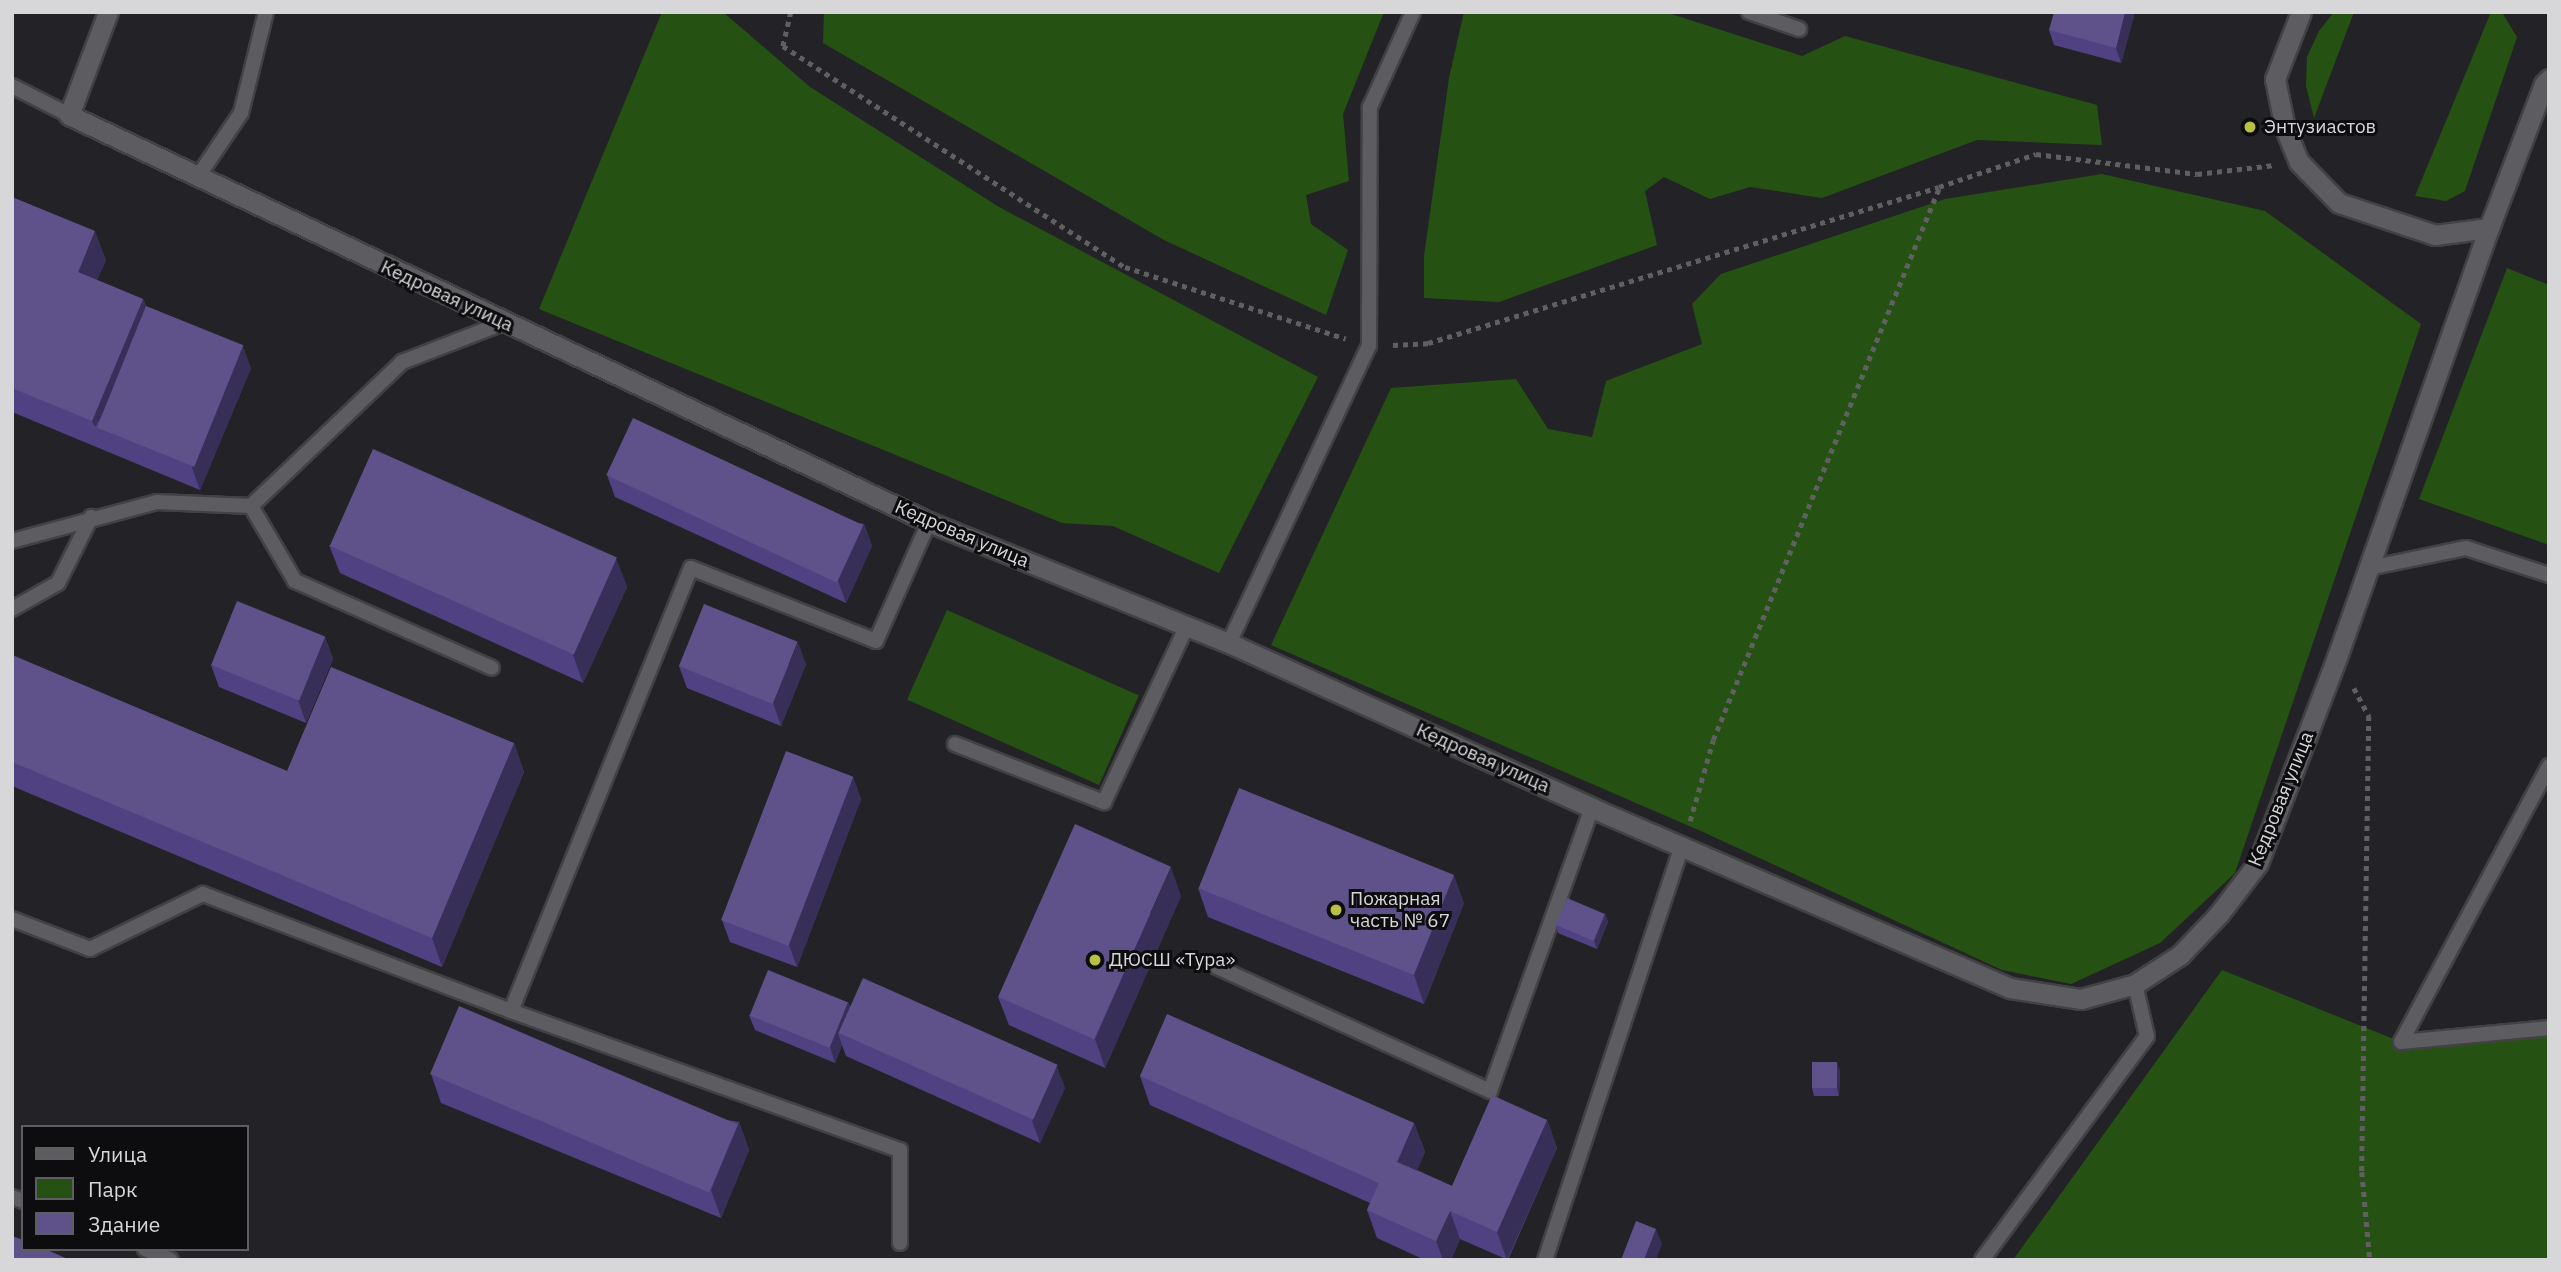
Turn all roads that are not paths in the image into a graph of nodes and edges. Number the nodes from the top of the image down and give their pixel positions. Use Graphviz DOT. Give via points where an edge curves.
graph roads {
  1 [pos="108,12"];
  2 [pos="266,12"];
  3 [pos="1413,12"];
  4 [pos="1749,12"];
  5 [pos="2301,12"];
  6 [pos="1799,29"];
  7 [pos="2549,79"];
  8 [pos="12,86"];
  9 [pos="69,115"];
  10 [pos="197,178"];
  11 [pos="2489,228"];
  12 [pos="503,323"];
  13 [pos="251,506"];
  14 [pos="91,517"];
  15 [pos="929,522"];
  16 [pos="12,541"];
  17 [pos="2369,568"];
  18 [pos="2549,575"];
  19 [pos="12,609"];
  20 [pos="1187,626"];
  21 [pos="1229,643"];
  22 [pos="492,668"];
  23 [pos="955,744"];
  24 [pos="2549,766"];
  25 [pos="1592,808"];
  26 [pos="1682,846"];
  27 [pos="12,919"];
  28 [pos="1217,967"];
  29 [pos="2135,984"];
  30 [pos="511,1011"];
  31 [pos="2549,1028"];
  32 [pos="900,1243"];
  33 [pos="150,1251"];
  34 [pos="171,1260"];
  35 [pos="1545,1260"];
  36 [pos="1982,1260"];
  1 -- 9 [label="street"];
  2 -- 10 [label="lane" via="241,113"];
  3 -- 21 [label="lane" via="1370,107 1368,346"];
  4 -- 6 [label="lane"];
  5 -- 11 [label="street" via="2276,79 2285,128 2299,162 2339,203 2435,235"];
  7 -- 11 [label="street, Кедровая улица"];
  8 -- 9 [label="lane"];
  9 -- 10 [label="street, Кедровая улица"];
  10 -- 12 [label="street, Кедровая улица"];
  11 -- 17 [label="street, Кедровая улица"];
  12 -- 13 [label="lane" via="402,362"];
  12 -- 15 [label="street, Кедровая улица"];
  13 -- 14 [label="lane" via="157,502"];
  13 -- 22 [label="lane" via="295,581"];
  14 -- 16 [label="lane"];
  14 -- 19 [label="lane" via="58,583"];
  15 -- 20 [label="street, Кедровая улица"];
  15 -- 30 [label="lane" via="876,641 691,568"];
  17 -- 18 [label="lane" via="2466,548"];
  17 -- 29 [label="street, Кедровая улица" via="2258,863 2180,955"];
  20 -- 21 [label="street, Кедровая улица"];
  20 -- 23 [label="lane" via="1104,802"];
  21 -- 25 [label="street, Кедровая улица"];
  24 -- 31 [label="lane" via="2401,1042"];
  25 -- 26 [label="street, Кедровая улица"];
  25 -- 28 [label="lane" via="1490,1090"];
  26 -- 29 [label="street, Кедровая улица" via="2010,988 2081,999"];
  26 -- 35 [label="lane"];
  27 -- 30 [label="lane" via="90,949 203,894"];
  29 -- 36 [label="lane" via="2147,1036"];
  30 -- 32 [label="lane" via="900,1150"];
  33 -- 34 [label="lane"];
}
